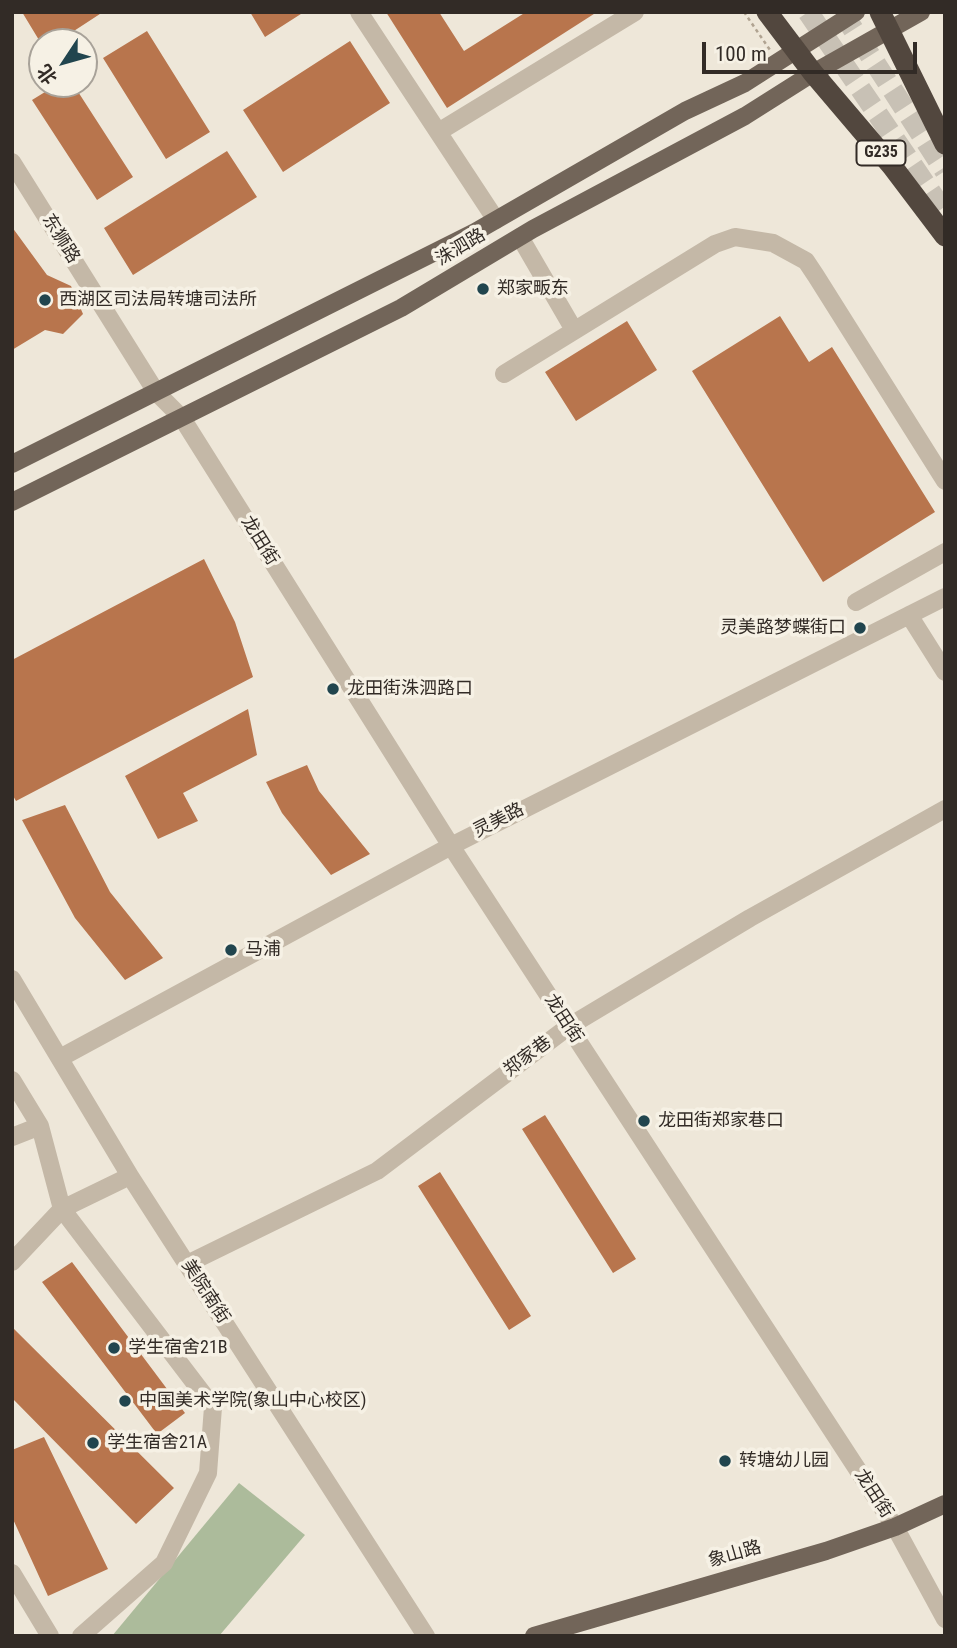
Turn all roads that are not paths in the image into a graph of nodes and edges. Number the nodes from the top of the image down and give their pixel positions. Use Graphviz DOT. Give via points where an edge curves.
graph roads {
  1 [pos="359,12"];
  2 [pos="635,12"];
  3 [pos="767,12"];
  4 [pos="856,12"];
  5 [pos="921,12"];
  6 [pos="885,21"];
  7 [pos="796,50"];
  8 [pos="813,73"];
  9 [pos="440,131"];
  10 [pos="945,144"];
  11 [pos="12,162"];
  12 [pos="496,220"];
  13 [pos="945,236"];
  14 [pos="520,237"];
  15 [pos="574,330"];
  16 [pos="505,373"];
  17 [pos="156,392"];
  18 [pos="182,418"];
  19 [pos="12,464"];
  20 [pos="945,481"];
  21 [pos="12,502"];
  22 [pos="945,552"];
  23 [pos="945,597"];
  24 [pos="856,602"];
  25 [pos="909,615"];
  26 [pos="945,672"];
  27 [pos="945,809"];
  28 [pos="450,846"];
  29 [pos="12,979"];
  30 [pos="568,1027"];
  31 [pos="60,1058"];
  32 [pos="12,1080"];
  33 [pos="40,1126"];
  34 [pos="12,1137"];
  35 [pos="130,1176"];
  36 [pos="62,1209"];
  37 [pos="12,1262"];
  38 [pos="187,1264"];
  39 [pos="945,1504"];
  40 [pos="895,1527"];
  41 [pos="12,1573"];
  42 [pos="945,1619"];
  43 [pos="50,1636"];
  44 [pos="82,1636"];
  45 [pos="426,1636"];
  46 [pos="534,1636"];
  1 -- 9 [label="street"];
  2 -- 9 [label="street"];
  3 -- 7 [label="highway, G235"];
  4 -- 7 [label="main road, 洙泗路"];
  5 -- 6 [label="main road, 洙泗路"];
  6 -- 8 [label="main road, 洙泗路"];
  6 -- 10 [label="highway"];
  7 -- 8 [label="highway, G235"];
  7 -- 12 [label="main road, 洙泗路"];
  8 -- 13 [label="highway, G235"];
  8 -- 14 [label="main road, 洙泗路" via="745,116"];
  9 -- 12 [label="street"];
  11 -- 17 [label="street, 东狮路"];
  12 -- 17 [label="main road, 洙泗路"];
  14 -- 15 [label="street"];
  14 -- 18 [label="main road, 洙泗路" via="401,308"];
  15 -- 16 [label="street"];
  15 -- 20 [label="street" via="715,244 735,237 773,243 811,269"];
  17 -- 18 [label="street, 东狮路"];
  17 -- 19 [label="main road, 洙泗路"];
  18 -- 21 [label="main road, 洙泗路"];
  18 -- 28 [label="street, 龙田街"];
  22 -- 24 [label="street"];
  23 -- 25 [label="street, 灵美路"];
  25 -- 26 [label="street"];
  25 -- 28 [label="street, 灵美路"];
  27 -- 30 [label="street, 郑家巷"];
  28 -- 30 [label="street, 龙田街"];
  28 -- 31 [label="street, 灵美路"];
  29 -- 31 [label="street, 美院南街"];
  30 -- 38 [label="street, 郑家巷" via="377,1171"];
  30 -- 40 [label="street, 龙田街"];
  31 -- 35 [label="street, 美院南街"];
  32 -- 33 [label="street"];
  33 -- 34 [label="street"];
  33 -- 36 [label="street"];
  35 -- 36 [label="street"];
  35 -- 38 [label="street, 美院南街"];
  36 -- 37 [label="street"];
  36 -- 44 [label="street" via="213,1407 208,1473 164,1563"];
  38 -- 45 [label="street, 美院南街"];
  39 -- 40 [label="main road, 象山路"];
  40 -- 42 [label="street, 龙田街"];
  40 -- 46 [label="main road, 象山路"];
  41 -- 43 [label="street"];
}
